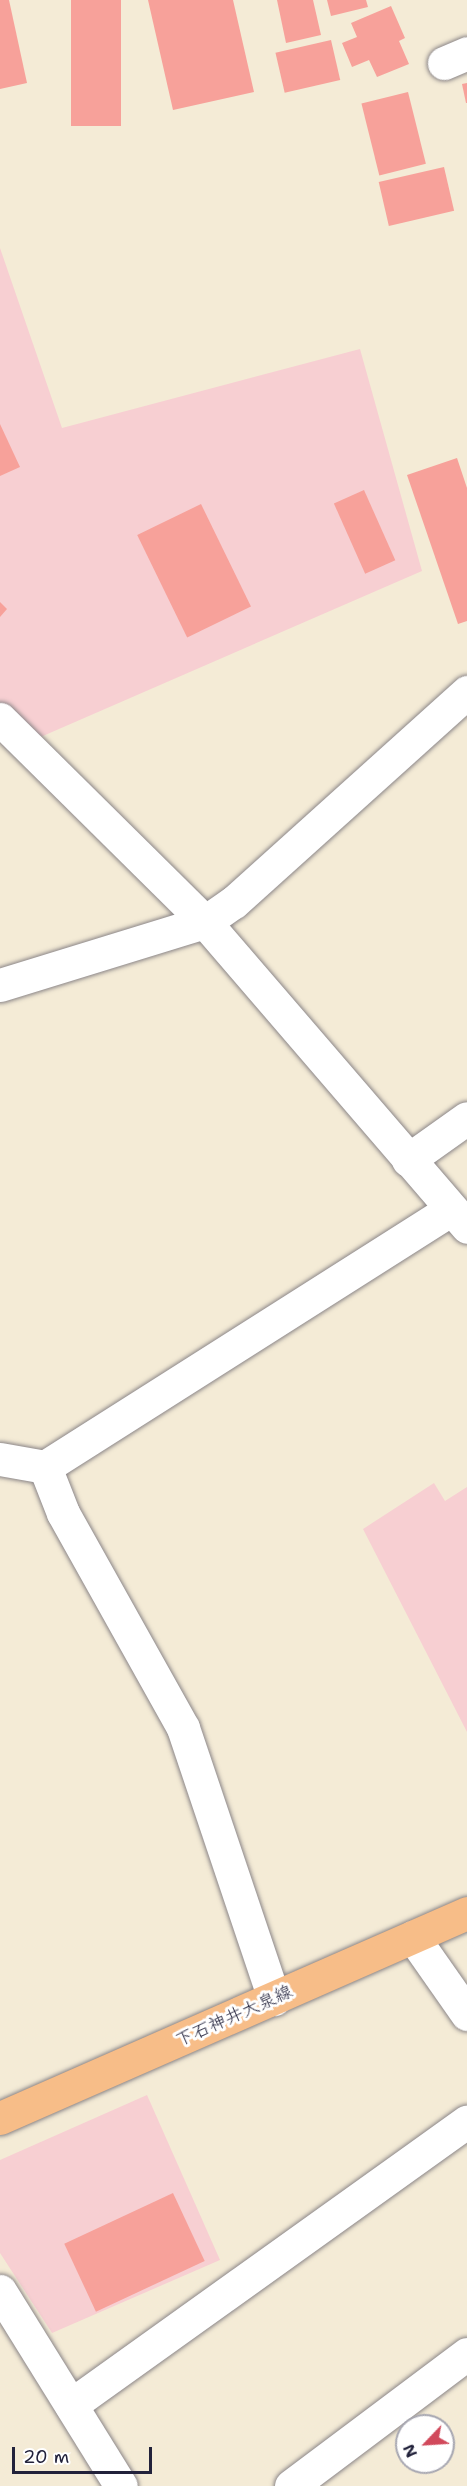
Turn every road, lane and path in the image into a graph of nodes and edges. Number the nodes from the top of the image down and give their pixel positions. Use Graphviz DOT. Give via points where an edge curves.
graph roads {
  1 [pos="467,692"];
  2 [pos="0,719"];
  3 [pos="205,922"];
  4 [pos="0,985"];
  5 [pos="467,1118"];
  6 [pos="408,1160"];
  7 [pos="458,1218"];
  8 [pos="0,1459"];
  9 [pos="45,1467"];
  10 [pos="467,1913"];
  11 [pos="413,1937"];
  12 [pos="274,1999"];
  13 [pos="467,2014"];
  14 [pos="0,2118"];
  15 [pos="467,2121"];
  16 [pos="0,2291"];
  17 [pos="467,2354"];
  18 [pos="71,2404"];
  19 [pos="122,2486"];
  20 [pos="291,2486"];
  1 -- 3 [label="street" via="234,902"];
  2 -- 3 [label="street"];
  3 -- 4 [label="street"];
  3 -- 6 [label="street"];
  5 -- 6 [label="street"];
  6 -- 7 [label="street"];
  7 -- 9 [label="street"];
  8 -- 9 [label="street"];
  9 -- 12 [label="street" via="63,1513 183,1728"];
  10 -- 11 [label="main road, 下石神井大泉線"];
  11 -- 12 [label="main road, 下石神井大泉線"];
  11 -- 13 [label="street"];
  12 -- 14 [label="main road, 下石神井大泉線"];
  15 -- 18 [label="street"];
  16 -- 18 [label="street"];
  17 -- 20 [label="street"];
  18 -- 19 [label="street"];
}
